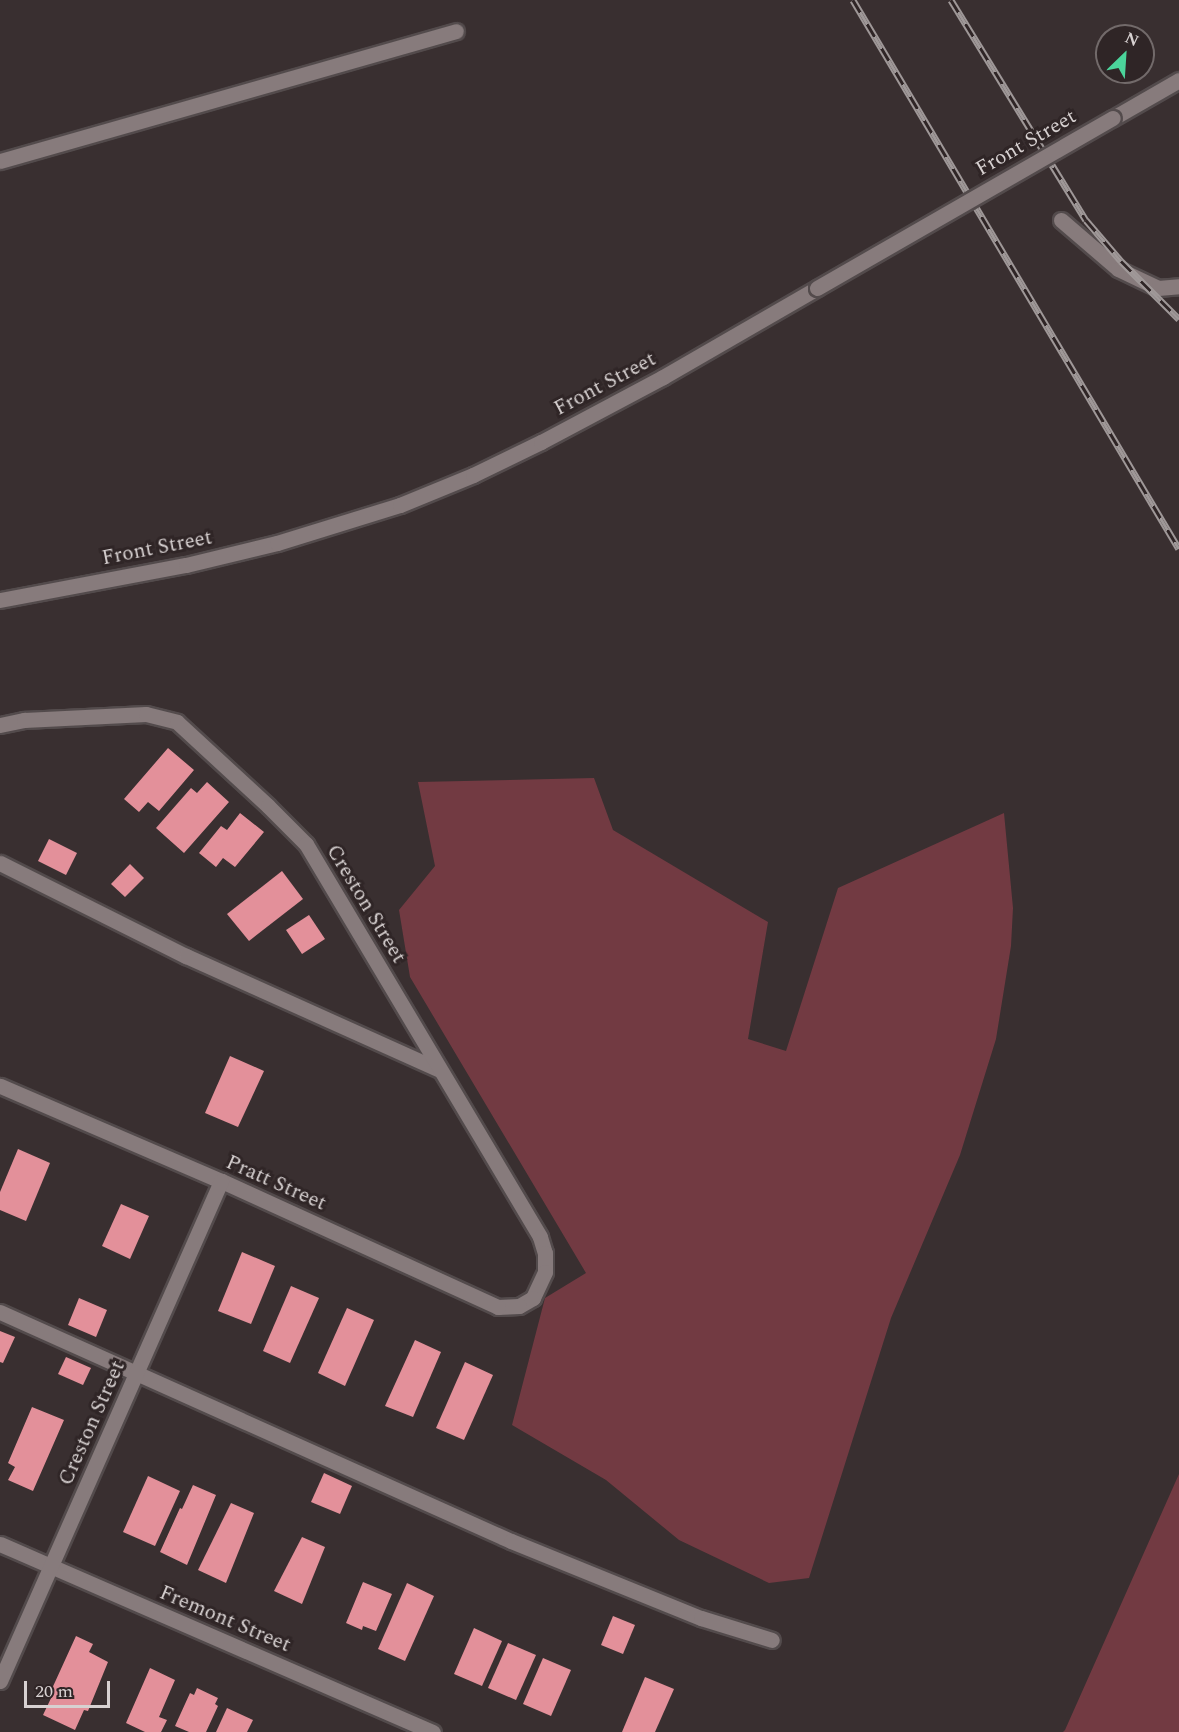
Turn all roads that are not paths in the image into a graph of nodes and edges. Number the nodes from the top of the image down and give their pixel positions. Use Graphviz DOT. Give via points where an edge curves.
graph roads {
  1 [pos="456,31"];
  2 [pos="1179,80"];
  3 [pos="0,160"];
  4 [pos="1061,220"];
  5 [pos="1179,286"];
  6 [pos="0,600"];
  7 [pos="0,725"];
  8 [pos="0,863"];
  9 [pos="440,1070"];
  10 [pos="0,1086"];
  11 [pos="221,1181"];
  12 [pos="533,1298"];
  13 [pos="0,1312"];
  14 [pos="138,1372"];
  15 [pos="0,1544"];
  16 [pos="51,1566"];
  17 [pos="772,1640"];
  18 [pos="0,1681"];
  19 [pos="433,1732"];
  1 -- 3 [label="street"];
  2 -- 6 [label="street, Front Street, bridge" via="663,378 473,476 400,505 255,549"];
  4 -- 5 [label="street" via="1118,270 1158,288"];
  7 -- 9 [label="street, Creston Street" via="24,720 146,714 177,722 306,844"];
  8 -- 9 [label="street" via="186,956"];
  9 -- 12 [label="street, Creston Street" via="540,1237 545,1272"];
  10 -- 11 [label="street, Pratt Street"];
  11 -- 12 [label="street, Pratt Street" via="498,1307 519,1306"];
  11 -- 14 [label="street, Creston Street"];
  13 -- 14 [label="street"];
  14 -- 16 [label="street, Creston Street"];
  14 -- 17 [label="street" via="511,1541 701,1618"];
  15 -- 16 [label="street, Fremont Street"];
  16 -- 18 [label="street, Creston Street"];
  16 -- 19 [label="street, Fremont Street"];
}
